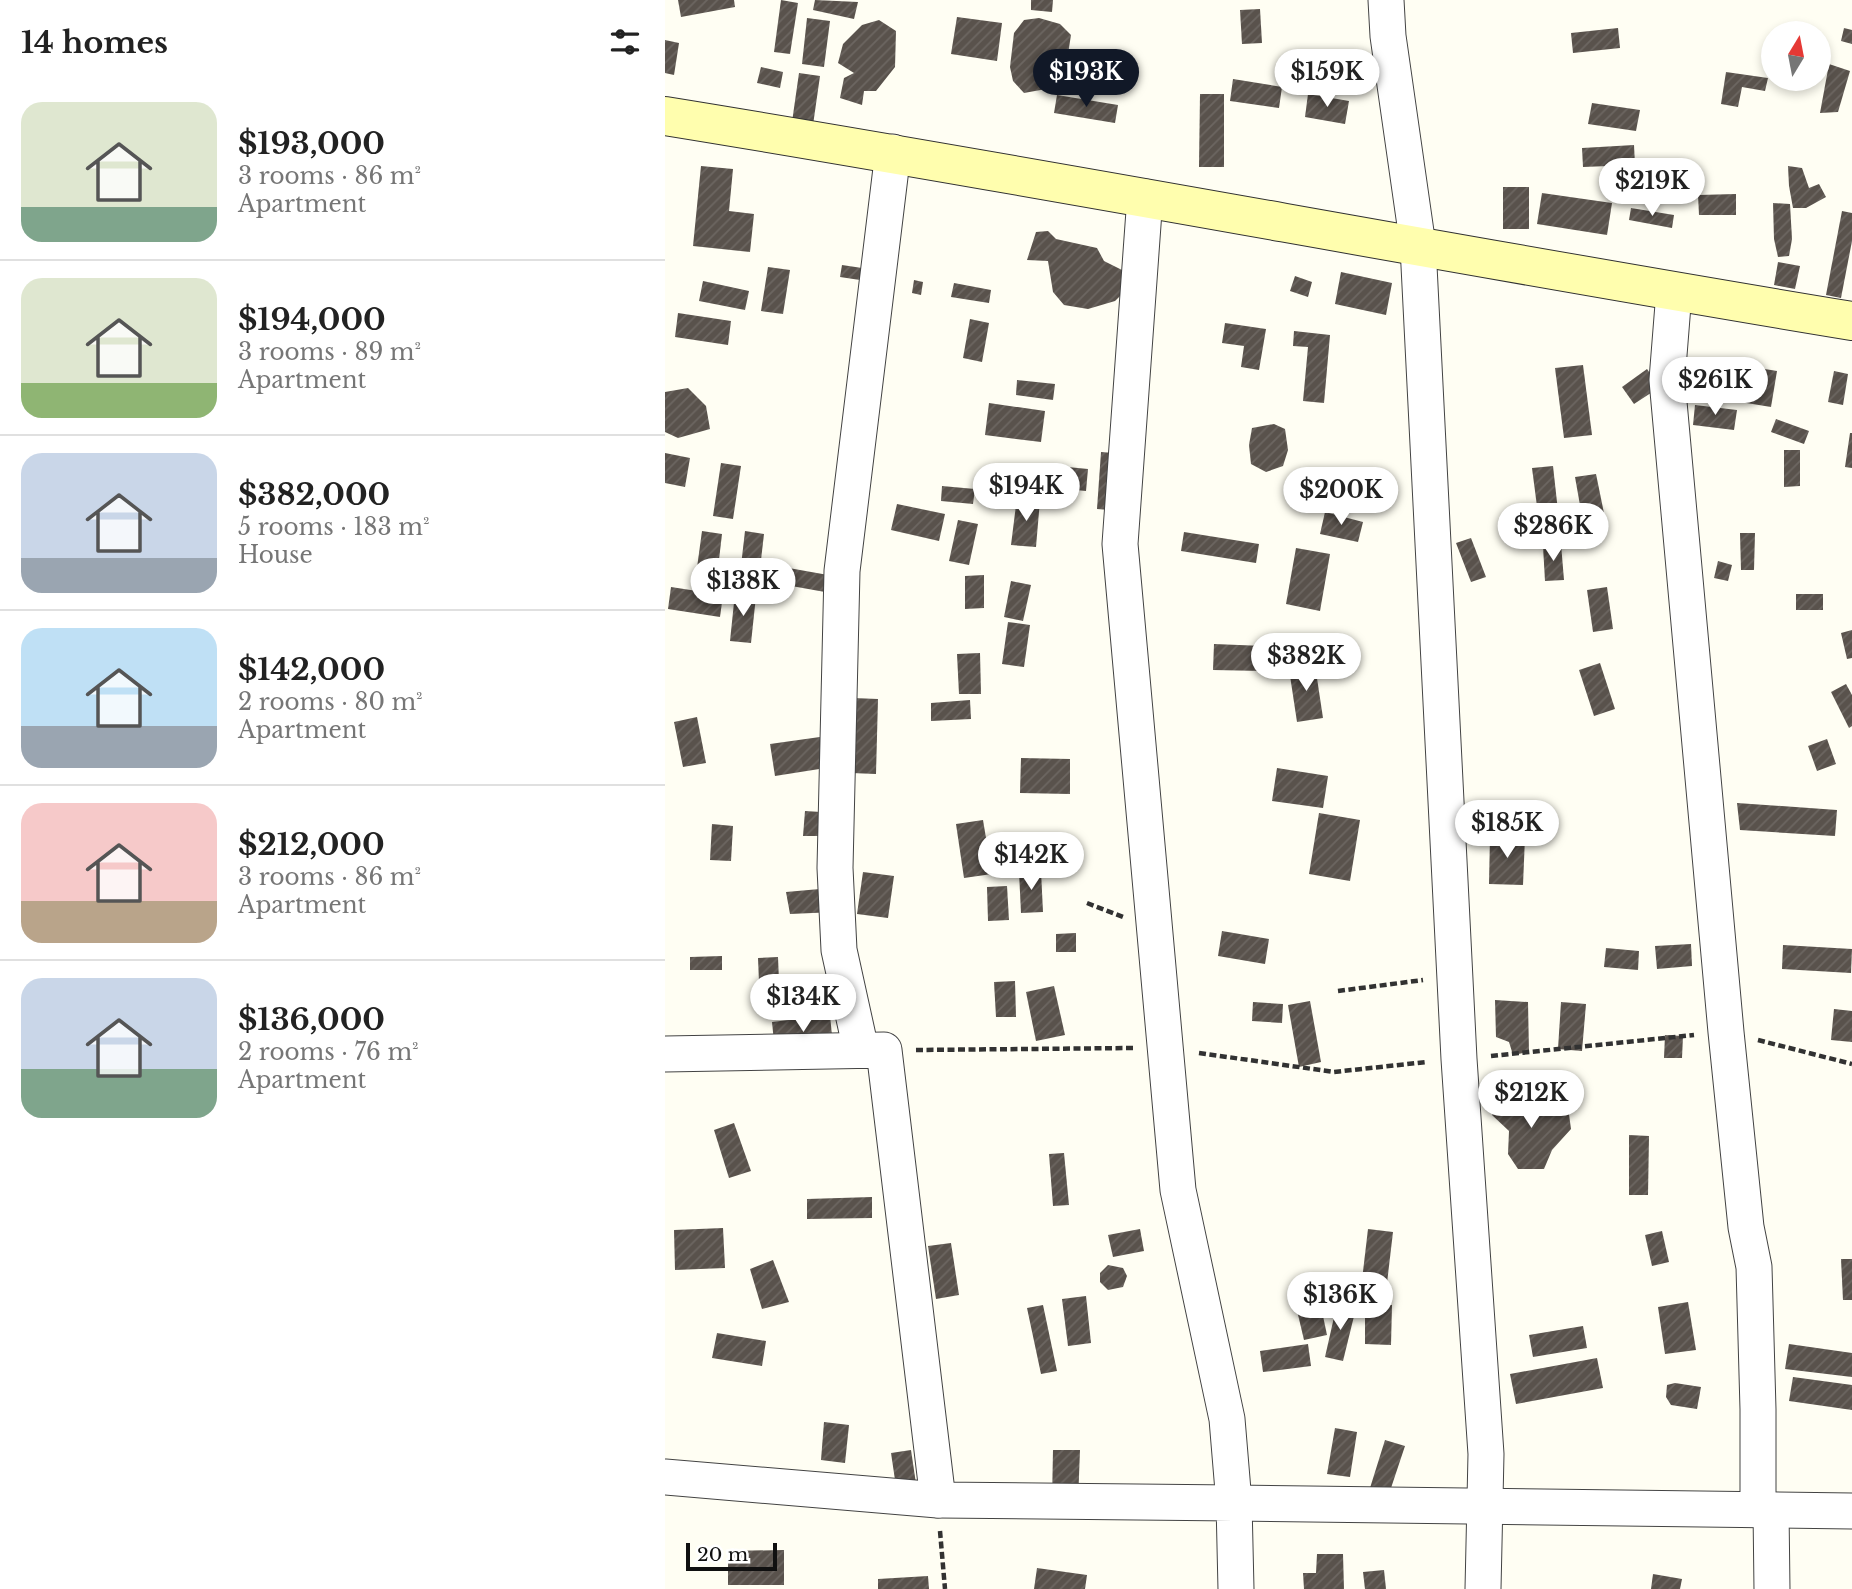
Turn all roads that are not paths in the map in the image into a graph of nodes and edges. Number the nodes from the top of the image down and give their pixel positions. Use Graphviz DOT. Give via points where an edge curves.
graph roads {
  1 [pos="1386,0"];
  2 [pos="665,116"];
  3 [pos="893,152"];
  4 [pos="1145,198"];
  5 [pos="1418,246"];
  6 [pos="1674,292"];
  7 [pos="1852,321"];
  8 [pos="873,1050"];
  9 [pos="665,1054"];
  10 [pos="665,1477"];
  11 [pos="938,1500"];
  12 [pos="1234,1503"];
  13 [pos="1484,1506"];
  14 [pos="1765,1510"];
  15 [pos="1852,1511"];
  16 [pos="1236,1589"];
  17 [pos="1483,1589"];
  18 [pos="1772,1589"];
  1 -- 5 [label="street"];
  2 -- 3 [label="street"];
  3 -- 4 [label="street"];
  3 -- 8 [label="street" via="842,571 839,950"];
  4 -- 5 [label="street"];
  4 -- 12 [label="street" via="1120,544 1178,1190 1227,1419"];
  5 -- 6 [label="street"];
  5 -- 13 [label="street" via="1455,977 1486,1454"];
  6 -- 7 [label="street"];
  6 -- 14 [label="street" via="1667,380 1726,1032 1754,1267"];
  8 -- 9 [label="street"];
  8 -- 11 [label="street"];
  10 -- 11 [label="street"];
  11 -- 12 [label="street"];
  12 -- 13 [label="street"];
  12 -- 16 [label="street"];
  13 -- 14 [label="street"];
  13 -- 17 [label="street"];
  14 -- 15 [label="street"];
  14 -- 18 [label="street"];
}
